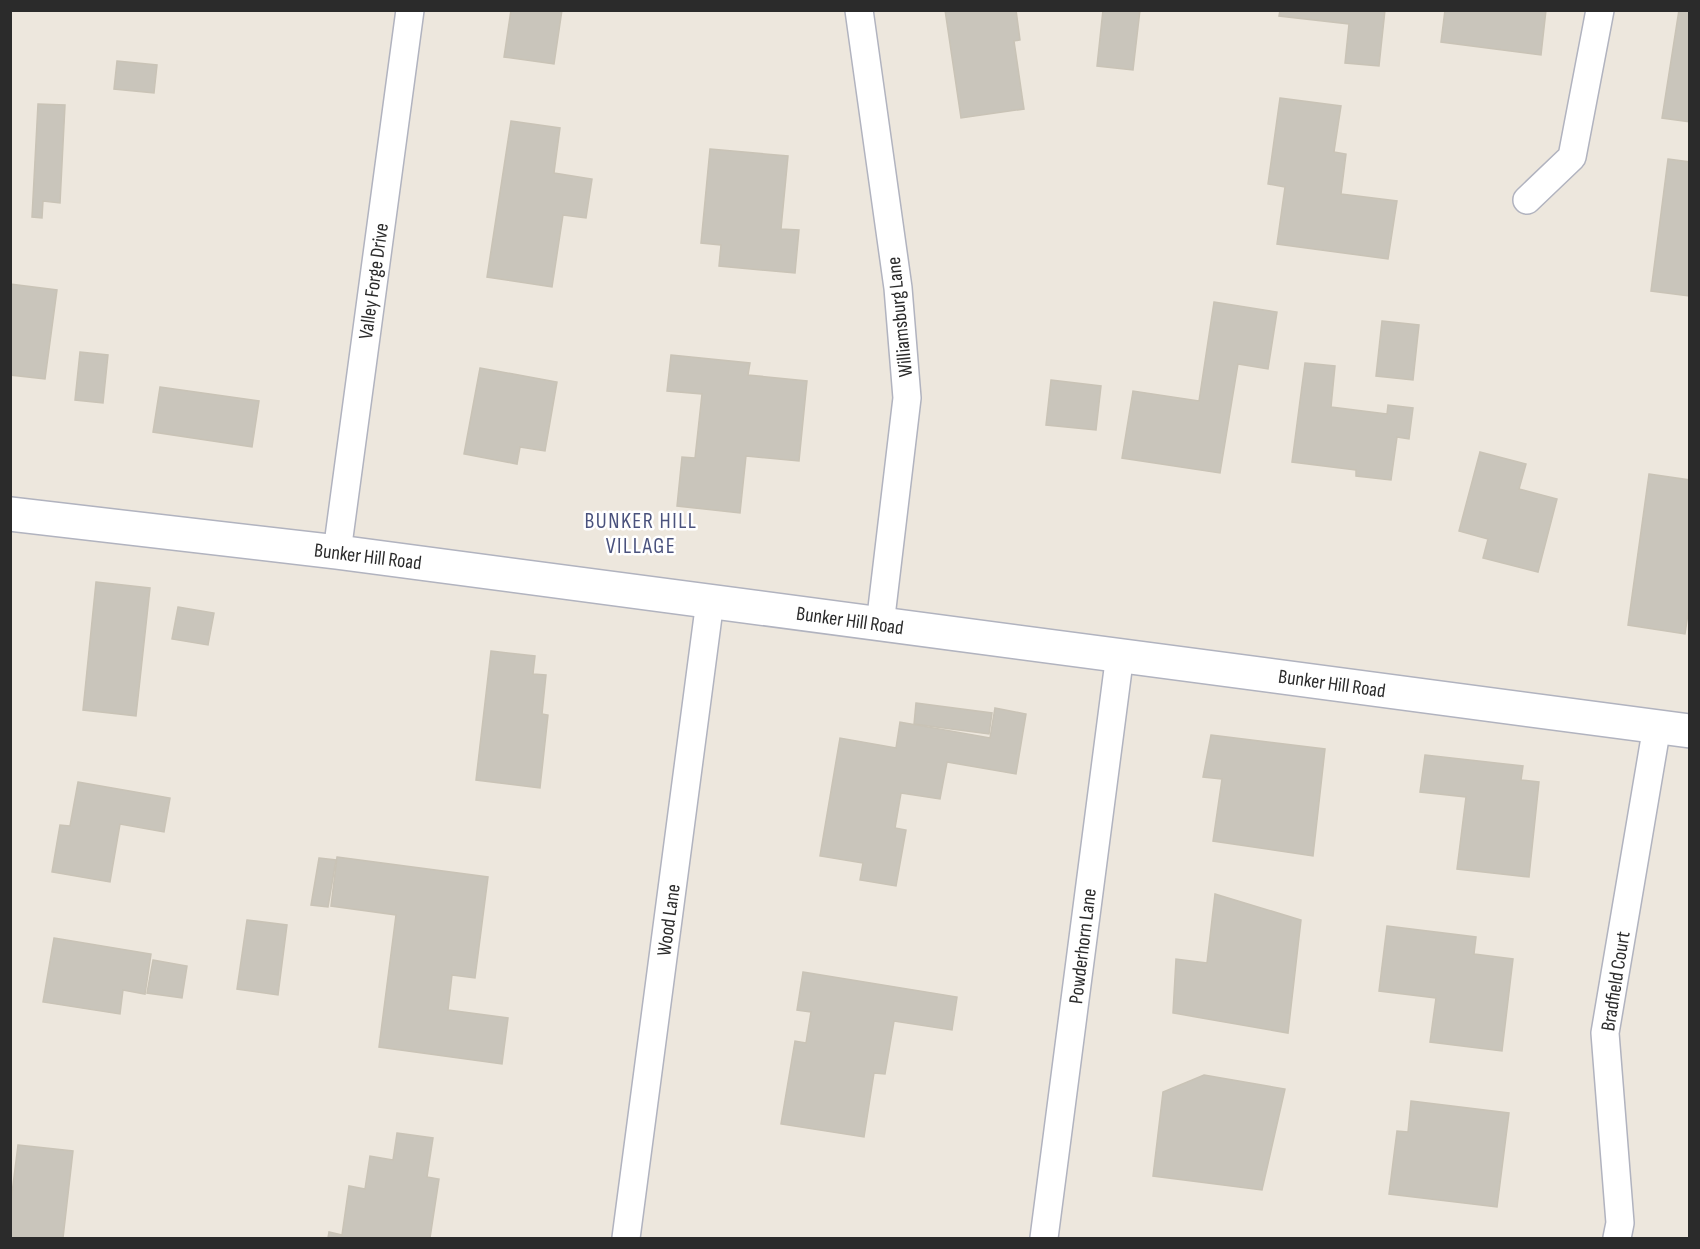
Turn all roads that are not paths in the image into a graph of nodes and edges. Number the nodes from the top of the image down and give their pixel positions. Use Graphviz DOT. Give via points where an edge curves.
graph roads {
  1 [pos="410,10"];
  2 [pos="859,10"];
  3 [pos="1600,10"];
  4 [pos="1527,200"];
  5 [pos="10,514"];
  6 [pos="338,552"];
  7 [pos="710,601"];
  8 [pos="880,625"];
  9 [pos="1120,654"];
  10 [pos="1657,726"];
  11 [pos="1689,731"];
  12 [pos="626,1239"];
  13 [pos="1044,1239"];
  14 [pos="1617,1239"];
  1 -- 6 [label="street, Valley Forge Drive"];
  2 -- 8 [label="street, Williamsburg Lane" via="898,288 907,398"];
  3 -- 4 [label="street" via="1572,157"];
  5 -- 6 [label="street, Bunker Hill Road"];
  6 -- 7 [label="street, Bunker Hill Road"];
  7 -- 8 [label="street, Bunker Hill Road"];
  7 -- 12 [label="street, Wood Lane"];
  8 -- 9 [label="street, Bunker Hill Road"];
  9 -- 10 [label="street, Bunker Hill Road"];
  9 -- 13 [label="street, Powderhorn Lane"];
  10 -- 11 [label="street, Bunker Hill Road"];
  10 -- 14 [label="street, Bradfield Court" via="1605,1033 1620,1223"];
}
